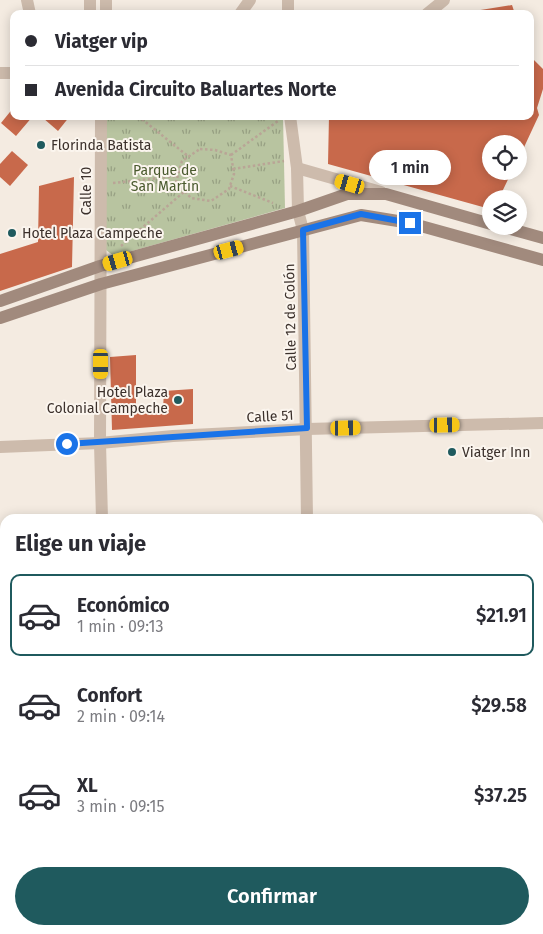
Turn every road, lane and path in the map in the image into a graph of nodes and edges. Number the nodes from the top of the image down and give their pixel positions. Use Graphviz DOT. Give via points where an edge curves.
graph roads {
  1 [pos="444,0"];
  2 [pos="432,10"];
  3 [pos="101,120"];
  4 [pos="143,120"];
  5 [pos="279,120"];
  6 [pos="291,120"];
  7 [pos="231,155"];
  8 [pos="189,157"];
  9 [pos="284,161"];
  10 [pos="297,168"];
  11 [pos="233,169"];
  12 [pos="178,176"];
  13 [pos="108,184"];
  14 [pos="230,186"];
  15 [pos="185,191"];
  16 [pos="386,194"];
  17 [pos="276,204"];
  18 [pos="298,211"];
  19 [pos="482,221"];
  20 [pos="303,230"];
  21 [pos="527,234"];
  22 [pos="543,238"];
  23 [pos="116,242"];
  24 [pos="130,244"];
  25 [pos="120,247"];
  26 [pos="543,260"];
  27 [pos="100,266"];
  28 [pos="101,284"];
  29 [pos="0,301"];
  30 [pos="0,318"];
  31 [pos="543,423"];
  32 [pos="307,428"];
  33 [pos="100,443"];
  34 [pos="0,447"];
  35 [pos="102,514"];
  36 [pos="307,514"];
  1 -- 2 [label="street"];
  3 -- 27 [label="street, Calle 10"];
  4 -- 8 [label="path"];
  5 -- 7 [label="path"];
  6 -- 10 [label="street, Calle 12 de Colón"];
  7 -- 8 [label="path" via="200,149"];
  7 -- 11 [label="path"];
  8 -- 12 [label="path" via="182,161"];
  9 -- 11 [label="path"];
  10 -- 16 [label="street"];
  10 -- 18 [label="street, Calle 12 de Colón"];
  11 -- 14 [label="path"];
  12 -- 13 [label="path"];
  12 -- 15 [label="path" via="176,182"];
  14 -- 15 [label="path" via="229,190 211,201 191,198"];
  14 -- 17 [label="path"];
  15 -- 25 [label="path"];
  16 -- 18 [label="main road" via="347,194"];
  16 -- 19 [label="main road"];
  18 -- 20 [label="street, Calle 12 de Colón"];
  18 -- 27 [label="main road"];
  20 -- 26 [label="main road" via="361,214 410,223"];
  20 -- 28 [label="main road"];
  20 -- 32 [label="street, Calle 12 de Colón"];
  21 -- 22 [label="main road"];
  23 -- 25 [label="path"];
  24 -- 25 [label="path"];
  27 -- 28 [label="street, Calle 10"];
  27 -- 29 [label="main road"];
  28 -- 30 [label="main road"];
  28 -- 33 [label="street, Calle 10"];
  31 -- 32 [label="street, Calle 51"];
  32 -- 33 [label="street, Calle 51"];
  32 -- 36 [label="street, Calle 12 de Colón"];
  33 -- 34 [label="street, Calle 51"];
  33 -- 35 [label="street, Calle 10"];
}
